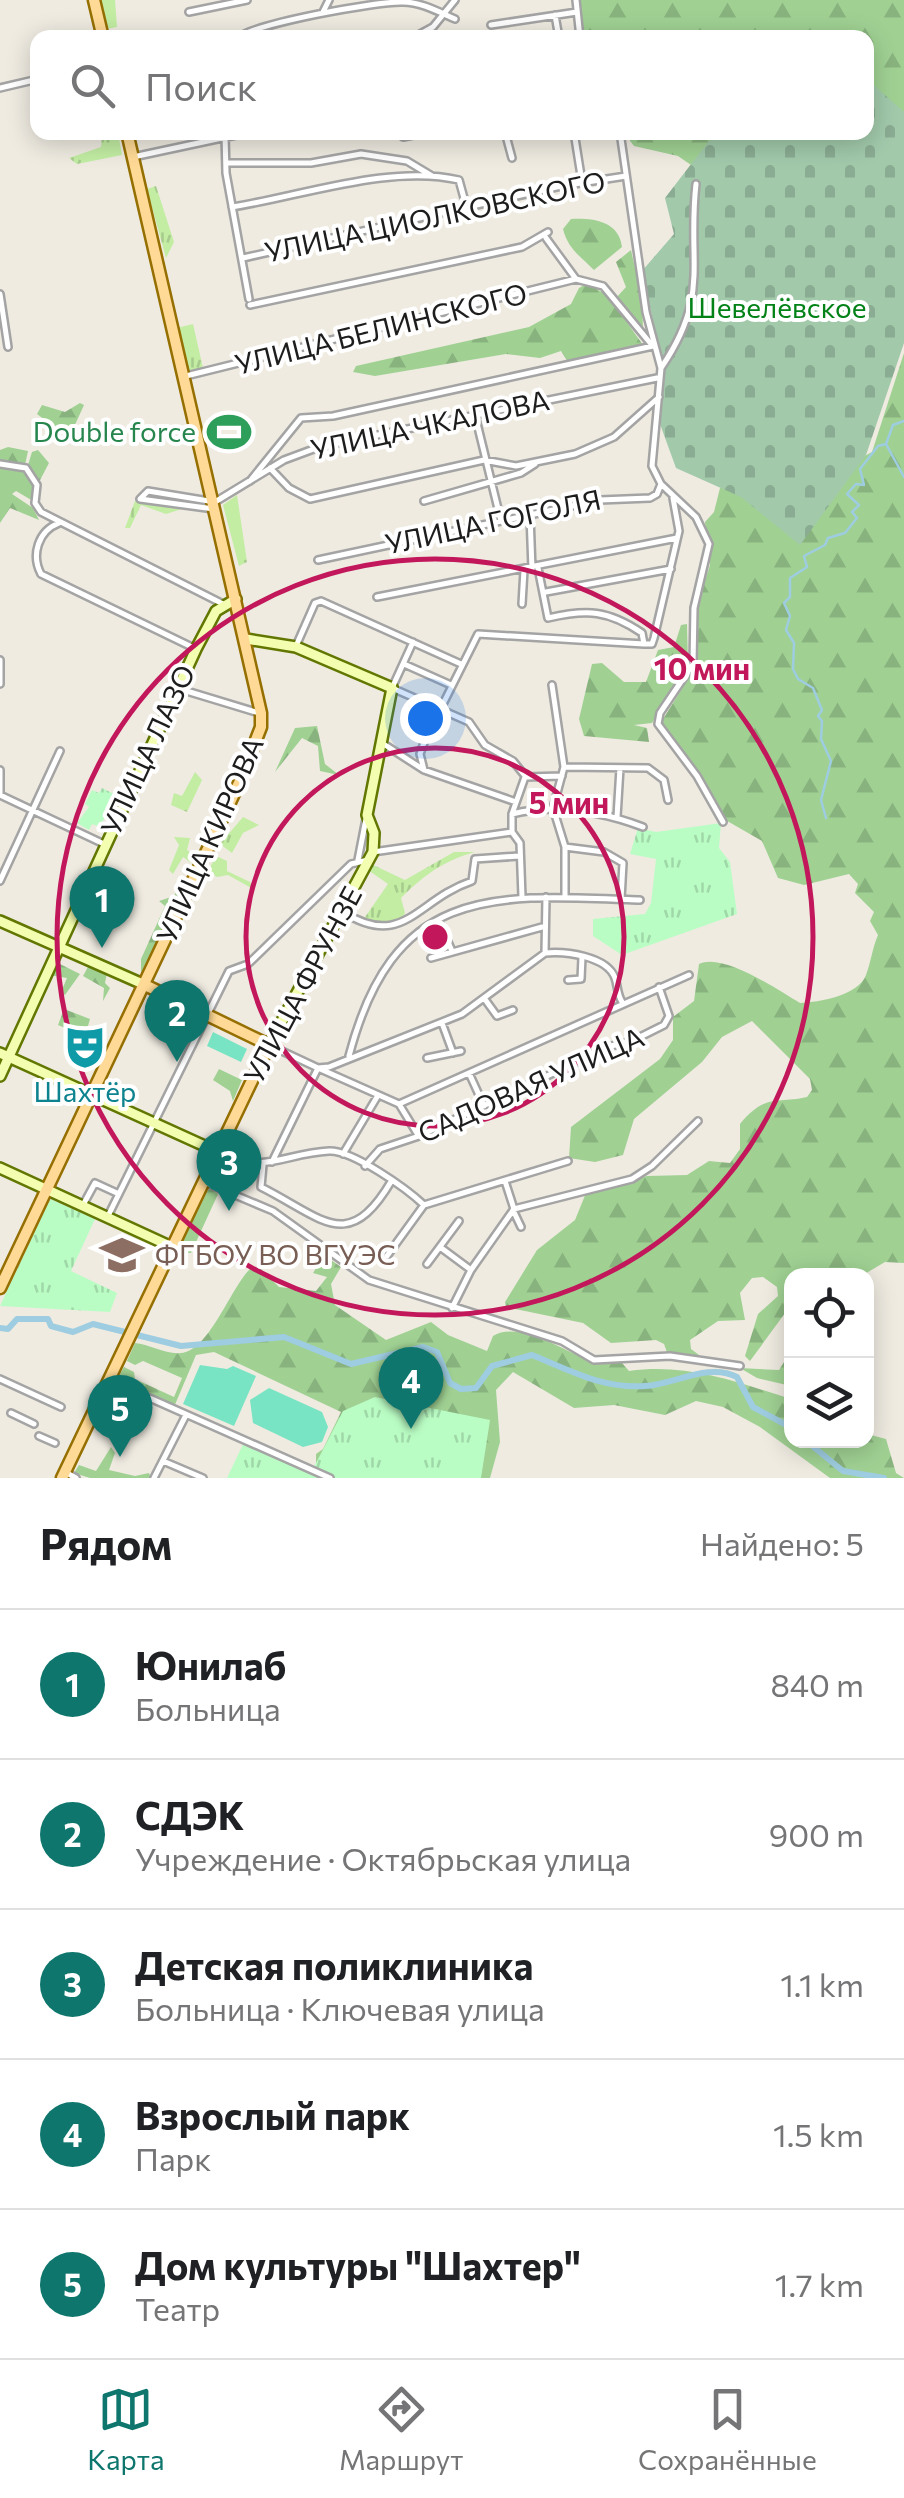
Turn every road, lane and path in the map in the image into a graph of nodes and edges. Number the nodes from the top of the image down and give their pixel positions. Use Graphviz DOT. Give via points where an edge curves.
graph roads {
  1 [pos="94,0"];
  2 [pos="247,0"];
  3 [pos="328,0"];
  4 [pos="455,0"];
  5 [pos="576,0"];
  6 [pos="189,12"];
  7 [pos="323,12"];
  8 [pos="577,12"];
  9 [pos="444,14"];
  10 [pos="555,15"];
  11 [pos="455,19"];
  12 [pos="491,25"];
  13 [pos="101,30"];
  14 [pos="260,30"];
  15 [pos="423,30"];
  16 [pos="558,30"];
  17 [pos="579,30"];
  18 [pos="30,80"];
  19 [pos="0,88"];
  20 [pos="129,140"];
  21 [pos="204,140"];
  22 [pos="225,140"];
  23 [pos="507,140"];
  24 [pos="575,140"];
  25 [pos="621,140"];
  26 [pos="133,157"];
  27 [pos="512,158"];
  28 [pos="227,164"];
  29 [pos="627,176"];
  30 [pos="435,178"];
  31 [pos="582,182"];
  32 [pos="696,184"];
  33 [pos="232,207"];
  34 [pos="467,209"];
  35 [pos="243,258"];
  36 [pos="576,279"];
  37 [pos="0,294"];
  38 [pos="654,346"];
  39 [pos="8,347"];
  40 [pos="661,368"];
  41 [pos="186,376"];
  42 [pos="657,378"];
  43 [pos="659,396"];
  44 [pos="476,415"];
  45 [pos="484,460"];
  46 [pos="0,464"];
  47 [pos="534,464"];
  48 [pos="270,468"];
  49 [pos="492,481"];
  50 [pos="248,483"];
  51 [pos="660,484"];
  52 [pos="672,496"];
  53 [pos="424,502"];
  54 [pos="216,505"];
  55 [pos="530,515"];
  56 [pos="501,520"];
  57 [pos="59,523"];
  58 [pos="677,538"];
  59 [pos="318,560"];
  60 [pos="532,568"];
  61 [pos="671,569"];
  62 [pos="545,592"];
  63 [pos="377,597"];
  64 [pos="236,599"];
  65 [pos="223,604"];
  66 [pos="522,604"];
  67 [pos="246,638"];
  68 [pos="413,642"];
  69 [pos="644,644"];
  70 [pos="296,647"];
  71 [pos="196,650"];
  72 [pos="0,660"];
  73 [pos="404,664"];
  74 [pos="461,664"];
  75 [pos="0,684"];
  76 [pos="452,685"];
  77 [pos="552,685"];
  78 [pos="178,687"];
  79 [pos="392,688"];
  80 [pos="440,709"];
  81 [pos="262,713"];
  82 [pos="381,742"];
  83 [pos="60,751"];
  84 [pos="564,767"];
  85 [pos="620,768"];
  86 [pos="0,770"];
  87 [pos="424,770"];
  88 [pos="526,776"];
  89 [pos="562,776"];
  90 [pos="0,785"];
  91 [pos="0,795"];
  92 [pos="668,800"];
  93 [pos="516,802"];
  94 [pos="553,808"];
  95 [pos="32,812"];
  96 [pos="512,814"];
  97 [pos="368,815"];
  98 [pos="617,816"];
  99 [pos="723,822"];
  100 [pos="643,827"];
  101 [pos="512,832"];
  102 [pos="104,844"];
  103 [pos="565,846"];
  104 [pos="519,856"];
  105 [pos="366,858"];
  106 [pos="0,860"];
  107 [pos="8,864"];
  108 [pos="0,881"];
  109 [pos="565,896"];
  110 [pos="522,898"];
  111 [pos="546,898"];
  112 [pos="621,899"];
  113 [pos="640,900"];
  114 [pos="340,910"];
  115 [pos="0,921"];
  116 [pos="439,922"];
  117 [pos="542,927"];
  118 [pos="58,944"];
  119 [pos="452,951"];
  120 [pos="545,952"];
  121 [pos="431,958"];
  122 [pos="582,958"];
  123 [pos="689,975"];
  124 [pos="568,980"];
  125 [pos="145,985"];
  126 [pos="659,987"];
  127 [pos="484,998"];
  128 [pos="622,1002"];
  129 [pos="513,1010"];
  130 [pos="207,1016"];
  131 [pos="442,1023"];
  132 [pos="270,1045"];
  133 [pos="461,1051"];
  134 [pos="453,1053"];
  135 [pos="4,1056"];
  136 [pos="349,1056"];
  137 [pos="428,1058"];
  138 [pos="318,1068"];
  139 [pos="469,1072"];
  140 [pos="0,1074"];
  141 [pos="377,1096"];
  142 [pos="92,1097"];
  143 [pos="399,1104"];
  144 [pos="484,1106"];
  145 [pos="698,1121"];
  146 [pos="154,1124"];
  147 [pos="419,1136"];
  148 [pos="218,1152"];
  149 [pos="343,1154"];
  150 [pos="272,1162"];
  151 [pos="568,1162"];
  152 [pos="263,1164"];
  153 [pos="365,1166"];
  154 [pos="0,1168"];
  155 [pos="392,1180"];
  156 [pos="505,1181"];
  157 [pos="204,1182"];
  158 [pos="47,1189"];
  159 [pos="119,1194"];
  160 [pos="83,1205"];
  161 [pos="424,1205"];
  162 [pos="513,1209"];
  163 [pos="108,1216"];
  164 [pos="459,1221"];
  165 [pos="521,1227"];
  166 [pos="172,1247"];
  167 [pos="440,1247"];
  168 [pos="387,1256"];
  169 [pos="427,1264"];
  170 [pos="471,1270"];
  171 [pos="0,1288"];
  172 [pos="452,1308"];
  173 [pos="740,1366"];
  174 [pos="0,1379"];
  175 [pos="109,1380"];
  176 [pos="61,1407"];
  177 [pos="11,1412"];
  178 [pos="186,1415"];
  179 [pos="34,1424"];
  180 [pos="39,1436"];
  181 [pos="55,1443"];
  182 [pos="162,1462"];
  183 [pos="68,1476"];
  184 [pos="154,1478"];
  185 [pos="202,1478"];
  186 [pos="330,1478"];
  1 -- 13 [label="main road"];
  2 -- 6 [label="street"];
  3 -- 7 [label="street"];
  4 -- 9 [label="street"];
  5 -- 8 [label="street"];
  7 -- 9 [label="street" via="408,2"];
  7 -- 14 [label="street"];
  8 -- 10 [label="street"];
  8 -- 17 [label="street"];
  9 -- 11 [label="street"];
  9 -- 15 [label="street"];
  10 -- 12 [label="street"];
  10 -- 16 [label="street"];
  18 -- 19 [label="street"];
  20 -- 26 [label="main road, УЛИЦА КИРОВА"];
  21 -- 26 [label="street"];
  22 -- 28 [label="street"];
  23 -- 27 [label="street"];
  24 -- 31 [label="street"];
  25 -- 29 [label="street"];
  26 -- 41 [label="main road, УЛИЦА КИРОВА"];
  28 -- 30 [label="street" via="361,154 407,161"];
  28 -- 33 [label="street"];
  29 -- 31 [label="street, УЛИЦА ЦИОЛКОВСКОГО"];
  29 -- 38 [label="street"];
  30 -- 33 [label="street" via="372,180"];
  30 -- 34 [label="street" via="460,180"];
  31 -- 34 [label="street, УЛИЦА ЦИОЛКОВСКОГО"];
  32 -- 40 [label="street" via="696,296"];
  33 -- 35 [label="street"];
  34 -- 35 [label="street, УЛИЦА ЦИОЛКОВСКОГО"];
  35 -- 36 [label="street" via="250,302 522,247 547,235"];
  36 -- 38 [label="street" via="603,286"];
  36 -- 41 [label="street, УЛИЦА БЕЛИНСКОГО"];
  37 -- 39 [label="street"];
  38 -- 40 [label="street"];
  38 -- 50 [label="street" via="333,416 310,415 290,427"];
  40 -- 42 [label="street"];
  41 -- 54 [label="main road, УЛИЦА КИРОВА"];
  42 -- 43 [label="street"];
  42 -- 44 [label="street, УЛИЦА ЧКАЛОВА"];
  43 -- 47 [label="street" via="607,442"];
  43 -- 51 [label="street" via="652,463"];
  44 -- 45 [label="street"];
  44 -- 48 [label="street, УЛИЦА ЧКАЛОВА" via="319,447"];
  45 -- 47 [label="street"];
  45 -- 48 [label="street" via="310,498"];
  45 -- 49 [label="street"];
  46 -- 57 [label="street" via="26,468 37,485 35,506"];
  47 -- 49 [label="street"];
  48 -- 50 [label="street, УЛИЦА ЧКАЛОВА"];
  49 -- 53 [label="street"];
  49 -- 56 [label="street"];
  50 -- 54 [label="street, УЛИЦА ЧКАЛОВА"];
  51 -- 52 [label="street"];
  51 -- 55 [label="street, УЛИЦА ГОГОЛЯ" via="650,498 610,498"];
  52 -- 58 [label="street"];
  52 -- 99 [label="street" via="702,526 709,552 694,608 693,664 658,724"];
  54 -- 54 [label="street" via="148,491 140,499"];
  54 -- 64 [label="main road, УЛИЦА КИРОВА"];
  55 -- 56 [label="street, УЛИЦА ГОГОЛЯ"];
  55 -- 60 [label="street"];
  56 -- 59 [label="street, УЛИЦА ГОГОЛЯ"];
  57 -- 65 [label="street"];
  57 -- 71 [label="street" via="38,544 41,574"];
  58 -- 60 [label="street"];
  58 -- 61 [label="street"];
  60 -- 62 [label="street"];
  60 -- 63 [label="street"];
  60 -- 66 [label="street"];
  61 -- 62 [label="street"];
  61 -- 69 [label="street" via="652,644"];
  62 -- 69 [label="street" via="548,618 600,612 642,633"];
  64 -- 65 [label="main road"];
  64 -- 67 [label="main road, УЛИЦА КИРОВА"];
  65 -- 71 [label="main road, УЛИЦА ЛАЗО"];
  67 -- 70 [label="main road"];
  67 -- 81 [label="main road, УЛИЦА КИРОВА"];
  68 -- 70 [label="street" via="319,601"];
  68 -- 73 [label="street, УЛИЦА ФРУНЗЕ"];
  68 -- 74 [label="street"];
  69 -- 74 [label="street" via="562,642 520,633 476,636"];
  70 -- 79 [label="main road"];
  71 -- 78 [label="main road, УЛИЦА ЛАЗО"];
  72 -- 75 [label="street"];
  73 -- 76 [label="street"];
  73 -- 79 [label="street, УЛИЦА ФРУНЗЕ"];
  74 -- 76 [label="street"];
  76 -- 80 [label="street"];
  77 -- 84 [label="street"];
  78 -- 81 [label="street"];
  78 -- 102 [label="main road, УЛИЦА ЛАЗО"];
  79 -- 80 [label="street"];
  79 -- 82 [label="main road, УЛИЦА ФРУНЗЕ"];
  80 -- 87 [label="street" via="420,754"];
  80 -- 88 [label="street" via="469,722"];
  81 -- 125 [label="main road, УЛИЦА КИРОВА" via="240,781"];
  82 -- 87 [label="street"];
  82 -- 97 [label="main road, УЛИЦА ФРУНЗЕ"];
  83 -- 95 [label="street"];
  84 -- 85 [label="street"];
  84 -- 89 [label="street"];
  85 -- 92 [label="street" via="656,772"];
  85 -- 98 [label="street"];
  86 -- 90 [label="street"];
  87 -- 93 [label="street"];
  88 -- 89 [label="street"];
  88 -- 93 [label="street"];
  89 -- 94 [label="street"];
  90 -- 91 [label="street"];
  91 -- 95 [label="street"];
  93 -- 96 [label="street"];
  94 -- 96 [label="street"];
  94 -- 98 [label="street"];
  94 -- 103 [label="street"];
  95 -- 102 [label="street"];
  95 -- 107 [label="street"];
  96 -- 101 [label="street"];
  97 -- 105 [label="street"];
  97 -- 105 [label="main road, УЛИЦА ФРУНЗЕ" via="374,833"];
  98 -- 100 [label="street"];
  101 -- 104 [label="street"];
  101 -- 105 [label="street"];
  102 -- 118 [label="main road, УЛИЦА ЛАЗО"];
  103 -- 109 [label="street"];
  103 -- 112 [label="street" via="604,852 623,863"];
  104 -- 110 [label="street"];
  104 -- 114 [label="street" via="478,857 472,881 394,926 372,928"];
  105 -- 114 [label="main road, УЛИЦА ФРУНЗЕ"];
  105 -- 130 [label="street" via="248,964 229,971"];
  106 -- 107 [label="street"];
  107 -- 108 [label="street"];
  109 -- 111 [label="street"];
  109 -- 112 [label="street"];
  110 -- 111 [label="street"];
  110 -- 116 [label="street" via="478,903"];
  111 -- 117 [label="street"];
  112 -- 113 [label="street"];
  114 -- 132 [label="main road, УЛИЦА ФРУНЗЕ"];
  115 -- 118 [label="main road"];
  116 -- 119 [label="street"];
  116 -- 136 [label="street" via="396,951 369,998"];
  117 -- 119 [label="street"];
  117 -- 120 [label="street"];
  118 -- 125 [label="main road"];
  118 -- 135 [label="main road, УЛИЦА ЛАЗО"];
  119 -- 121 [label="street"];
  120 -- 122 [label="street"];
  120 -- 127 [label="street"];
  122 -- 124 [label="street" via="581,983"];
  122 -- 128 [label="street" via="611,971"];
  123 -- 126 [label="street"];
  125 -- 130 [label="main road"];
  125 -- 142 [label="main road, УЛИЦА КИРОВА"];
  126 -- 128 [label="street"];
  126 -- 144 [label="street, САДОВАЯ УЛИЦА" via="670,1018 664,1025"];
  127 -- 129 [label="street" via="499,1017"];
  127 -- 131 [label="street"];
  128 -- 139 [label="street"];
  130 -- 132 [label="main road"];
  130 -- 146 [label="street"];
  131 -- 134 [label="street"];
  131 -- 136 [label="street"];
  132 -- 138 [label="street"];
  132 -- 148 [label="main road, УЛИЦА ФРУНЗЕ"];
  133 -- 134 [label="street"];
  134 -- 137 [label="street"];
  135 -- 140 [label="main road, УЛИЦА ЛАЗО"];
  135 -- 142 [label="main road"];
  136 -- 138 [label="street"];
  138 -- 141 [label="street"];
  138 -- 150 [label="street"];
  139 -- 143 [label="street"];
  139 -- 144 [label="street"];
  141 -- 143 [label="street"];
  141 -- 149 [label="street"];
  142 -- 146 [label="main road"];
  142 -- 158 [label="main road, УЛИЦА КИРОВА"];
  143 -- 147 [label="street"];
  144 -- 147 [label="street, САДОВАЯ УЛИЦА"];
  145 -- 162 [label="street" via="632,1179"];
  146 -- 148 [label="main road"];
  146 -- 159 [label="street"];
  147 -- 153 [label="street, САДОВАЯ УЛИЦА" via="380,1148"];
  148 -- 152 [label="street"];
  148 -- 157 [label="main road, УЛИЦА ФРУНЗЕ"];
  149 -- 150 [label="street"];
  149 -- 153 [label="street"];
  150 -- 152 [label="street"];
  151 -- 156 [label="street"];
  152 -- 155 [label="street" via="261,1187 339,1223 356,1224 371,1214"];
  153 -- 155 [label="street"];
  154 -- 158 [label="main road"];
  155 -- 161 [label="street"];
  156 -- 161 [label="street"];
  156 -- 162 [label="street"];
  157 -- 166 [label="main road, УЛИЦА ФРУНЗЕ"];
  157 -- 172 [label="street" via="273,1210 369,1280"];
  158 -- 160 [label="main road"];
  158 -- 171 [label="main road, УЛИЦА КИРОВА"];
  159 -- 160 [label="street" via="95,1183"];
  159 -- 163 [label="street"];
  160 -- 163 [label="main road"];
  161 -- 168 [label="street"];
  162 -- 165 [label="street"];
  162 -- 170 [label="street"];
  163 -- 166 [label="main road"];
  164 -- 167 [label="street"];
  166 -- 175 [label="main road, УЛИЦА ФРУНЗЕ"];
  167 -- 169 [label="street"];
  167 -- 170 [label="street"];
  170 -- 172 [label="street"];
  172 -- 173 [label="street" via="562,1341 594,1360 680,1357"];
  174 -- 176 [label="street"];
  175 -- 178 [label="street"];
  175 -- 183 [label="main road, УЛИЦА ФРУНЗЕ"];
  177 -- 179 [label="street"];
  178 -- 182 [label="street"];
  178 -- 186 [label="street"];
  180 -- 181 [label="street"];
  182 -- 184 [label="street"];
  182 -- 185 [label="street"];
}
